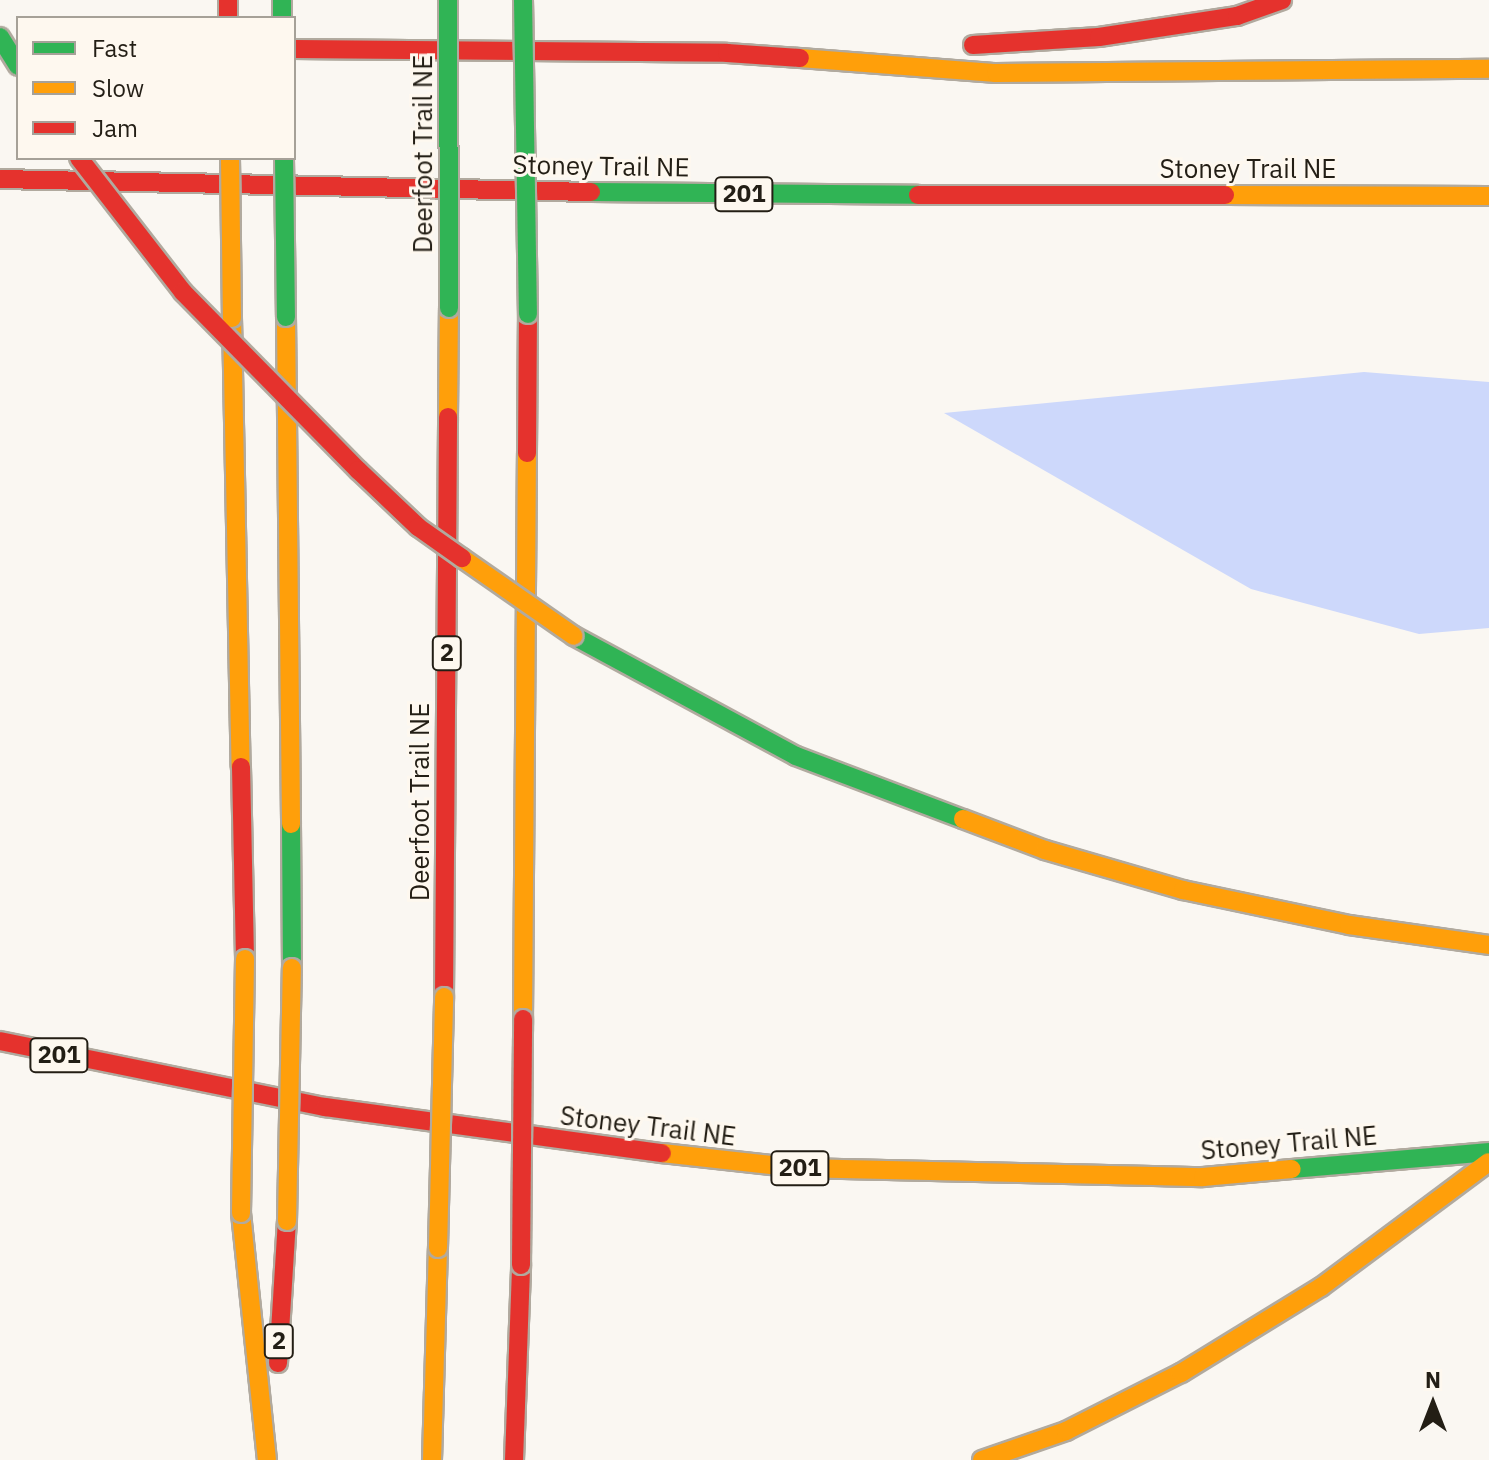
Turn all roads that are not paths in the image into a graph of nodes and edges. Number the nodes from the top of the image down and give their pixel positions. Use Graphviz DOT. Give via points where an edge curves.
graph roads {
  1 [pos="448,0"];
  2 [pos="523,0"];
  3 [pos="1282,0"];
  4 [pos="0,37"];
  5 [pos="960,46"];
  6 [pos="929,47"];
  7 [pos="296,49"];
  8 [pos="727,53"];
  9 [pos="16,63"];
  10 [pos="1489,69"];
  11 [pos="81,160"];
  12 [pos="230,160"];
  13 [pos="284,160"];
  14 [pos="0,179"];
  15 [pos="1489,196"];
  16 [pos="1489,945"];
  17 [pos="0,1041"];
  18 [pos="1489,1152"];
  19 [pos="1489,1162"];
  20 [pos="270,1460"];
  21 [pos="432,1460"];
  22 [pos="514,1460"];
  23 [pos="982,1460"];
  1 -- 21 [label="highway, Deerfoot Trail NE / 2, bridge" via="444,997"];
  2 -- 22 [label="highway, bridge" via="528,314 521,1265"];
  3 -- 5 [label="highway" via="1237,16 1114,35"];
  4 -- 9 [label="highway, bridge"];
  6 -- 8 [label="highway"];
  7 -- 8 [label="highway"];
  8 -- 10 [label="highway" via="996,73"];
  11 -- 16 [label="highway, bridge" via="183,292 358,470 418,527 574,636 796,756 1045,850 1183,890 1349,925"];
  12 -- 20 [label="highway, bridge" via="245,959 241,1213"];
  13 -- 20 [label="highway, 2, bridge" via="292,968 287,1221"];
  14 -- 15 [label="highway, Stoney Trail NE / 201" via="687,194"];
  17 -- 18 [label="highway, Stoney Trail NE / 201" via="325,1107 578,1145 798,1168 1203,1177"];
  19 -- 23 [label="highway" via="1321,1287 1181,1373 1066,1431"];
}
